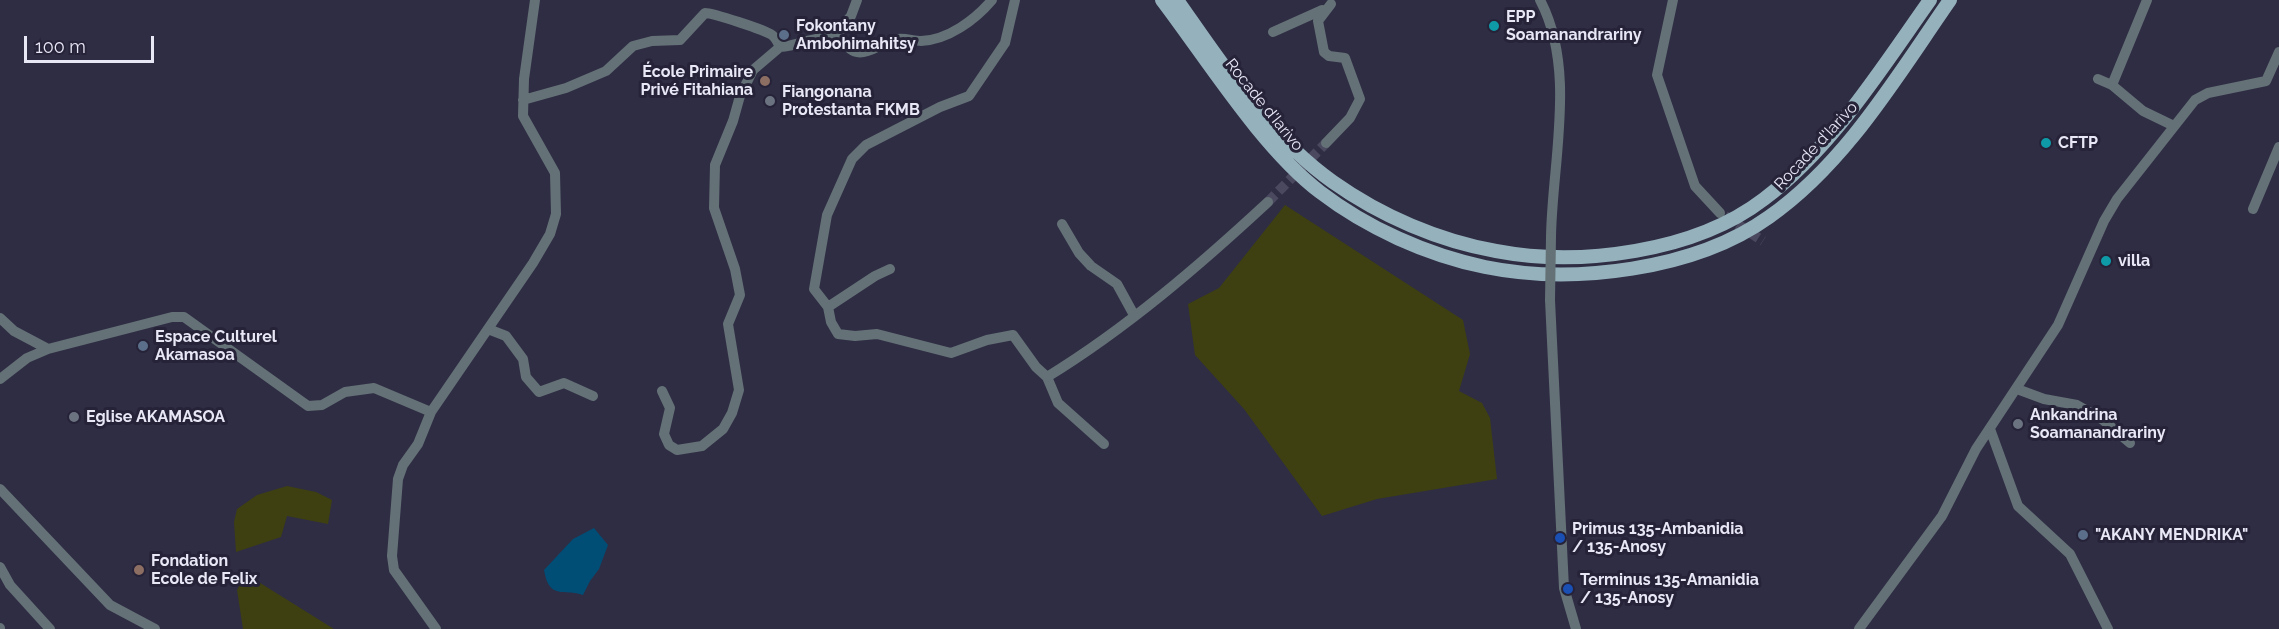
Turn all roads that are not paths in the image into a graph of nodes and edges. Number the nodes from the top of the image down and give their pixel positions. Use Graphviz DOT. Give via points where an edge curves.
graph roads {
  1 [pos="536,0"];
  2 [pos="857,0"];
  3 [pos="992,0"];
  4 [pos="1015,0"];
  5 [pos="1162,0"];
  6 [pos="1177,0"];
  7 [pos="1540,0"];
  8 [pos="1673,0"];
  9 [pos="1930,0"];
  10 [pos="1950,0"];
  11 [pos="2147,0"];
  12 [pos="1334,2"];
  13 [pos="1273,32"];
  14 [pos="842,40"];
  15 [pos="780,47"];
  16 [pos="2279,52"];
  17 [pos="2098,79"];
  18 [pos="2112,85"];
  19 [pos="523,100"];
  20 [pos="2174,126"];
  21 [pos="1326,143"];
  22 [pos="2279,147"];
  23 [pos="1268,202"];
  24 [pos="2253,209"];
  25 [pos="1720,213"];
  26 [pos="1062,224"];
  27 [pos="890,269"];
  28 [pos="828,307"];
  29 [pos="1134,315"];
  30 [pos="0,318"];
  31 [pos="488,329"];
  32 [pos="48,349"];
  33 [pos="1047,377"];
  34 [pos="0,379"];
  35 [pos="2017,388"];
  36 [pos="662,391"];
  37 [pos="593,396"];
  38 [pos="431,412"];
  39 [pos="1990,429"];
  40 [pos="2130,443"];
  41 [pos="1104,444"];
  42 [pos="0,489"];
  43 [pos="0,567"];
  44 [pos="50,629"];
  45 [pos="155,629"];
  46 [pos="436,629"];
  47 [pos="1576,629"];
  48 [pos="1859,629"];
  49 [pos="2108,629"];
  1 -- 19 [label="street"];
  2 -- 14 [label="street" via="851,16 838,30"];
  3 -- 14 [label="street" via="957,29 932,40 900,39 867,53 852,50"];
  4 -- 28 [label="street" via="1005,43 969,96 866,145 852,159 827,214 814,290"];
  5 -- 10 [label="main road, Rocade d'Iarivo" via="1279,153 1318,191 1358,218 1404,241 1486,267 1570,273 1635,268 1677,259 1740,235 1769,218 1850,139"];
  6 -- 9 [label="main road, Rocade d'Iarivo" via="1269,121 1334,183 1409,224 1466,244 1532,255 1580,255 1646,249 1684,239 1740,216 1763,201 1830,134"];
  7 -- 47 [label="street, bridge" via="1551,21 1559,87 1560,146 1552,208 1550,300 1564,588"];
  8 -- 25 [label="street" via="1658,75 1695,186"];
  11 -- 18 [label="street"];
  12 -- 13 [label="street"];
  12 -- 21 [label="street" via="1317,21 1324,52 1345,58 1360,99 1350,118"];
  14 -- 15 [label="street" via="826,36"];
  15 -- 19 [label="street" via="774,36 763,30 726,20 717,13 705,13 680,40 633,46 606,71"];
  15 -- 36 [label="street" via="753,70 715,165 714,208 740,295 728,324 739,390 732,413 723,429 702,446 677,450 663,434 670,408"];
  16 -- 20 [label="street" via="2266,81 2208,93 2195,100"];
  17 -- 18 [label="street"];
  18 -- 20 [label="street" via="2143,111"];
  19 -- 31 [label="street" via="528,129 555,173 556,214 539,253"];
  20 -- 35 [label="street" via="2117,199 2062,316"];
  22 -- 24 [label="street"];
  23 -- 29 [label="street"];
  26 -- 29 [label="street" via="1090,266 1117,284"];
  27 -- 28 [label="street"];
  28 -- 33 [label="street" via="838,334 877,334 951,354 1013,335"];
  29 -- 33 [label="street"];
  30 -- 32 [label="street" via="14,331"];
  31 -- 37 [label="street" via="506,336 523,359 526,377 539,392 564,383"];
  31 -- 38 [label="street"];
  32 -- 34 [label="street" via="27,358"];
  32 -- 38 [label="street" via="184,317 308,406 322,405 345,392 374,388"];
  33 -- 41 [label="street" via="1058,403"];
  35 -- 39 [label="street"];
  35 -- 40 [label="street" via="2044,399 2078,405"];
  38 -- 46 [label="street" via="399,479 392,556 394,570"];
  39 -- 48 [label="street" via="1942,516"];
  39 -- 49 [label="street" via="2018,506 2070,554"];
  42 -- 45 [label="street" via="110,605"];
  43 -- 44 [label="street" via="10,585"];
}
